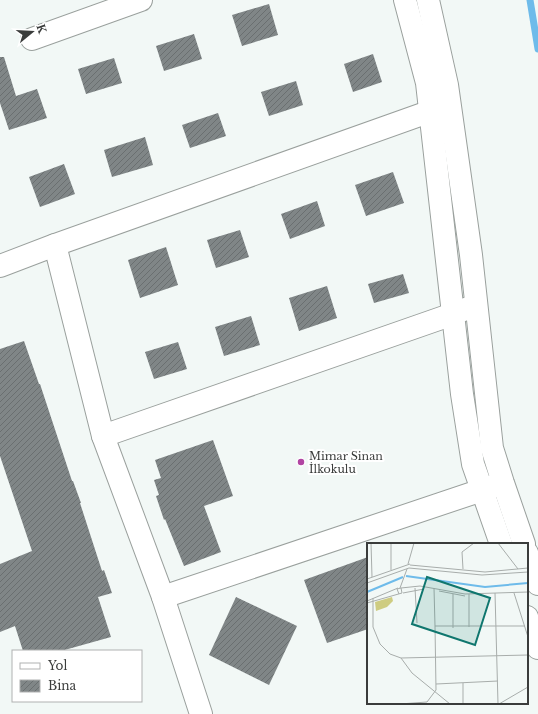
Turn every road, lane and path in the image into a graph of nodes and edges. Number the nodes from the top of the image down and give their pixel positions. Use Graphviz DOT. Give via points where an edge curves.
graph roads {
  1 [pos="141,0"];
  2 [pos="405,0"];
  3 [pos="428,0"];
  4 [pos="32,39"];
  5 [pos="440,108"];
  6 [pos="55,245"];
  7 [pos="0,266"];
  8 [pos="476,304"];
  9 [pos="453,314"];
  10 [pos="103,436"];
  11 [pos="503,483"];
  12 [pos="482,490"];
  13 [pos="501,543"];
  14 [pos="524,543"];
  15 [pos="528,556"];
  16 [pos="538,584"];
  17 [pos="163,596"];
  18 [pos="528,620"];
  19 [pos="538,648"];
  20 [pos="201,714"];
  1 -- 4 [label="street"];
  2 -- 5 [label="street" via="427,83"];
  3 -- 5 [label="street" via="447,85"];
  5 -- 6 [label="street"];
  5 -- 8 [label="street" via="470,247"];
  5 -- 9 [label="street"];
  6 -- 7 [label="street"];
  6 -- 10 [label="street"];
  8 -- 9 [label="street"];
  8 -- 11 [label="street" via="492,448"];
  9 -- 10 [label="street"];
  9 -- 12 [label="street" via="473,464"];
  10 -- 17 [label="street"];
  11 -- 12 [label="street"];
  11 -- 14 [label="street"];
  12 -- 13 [label="street"];
  12 -- 17 [label="street"];
  15 -- 16 [label="street"];
  17 -- 20 [label="street"];
  18 -- 19 [label="street"];
}
